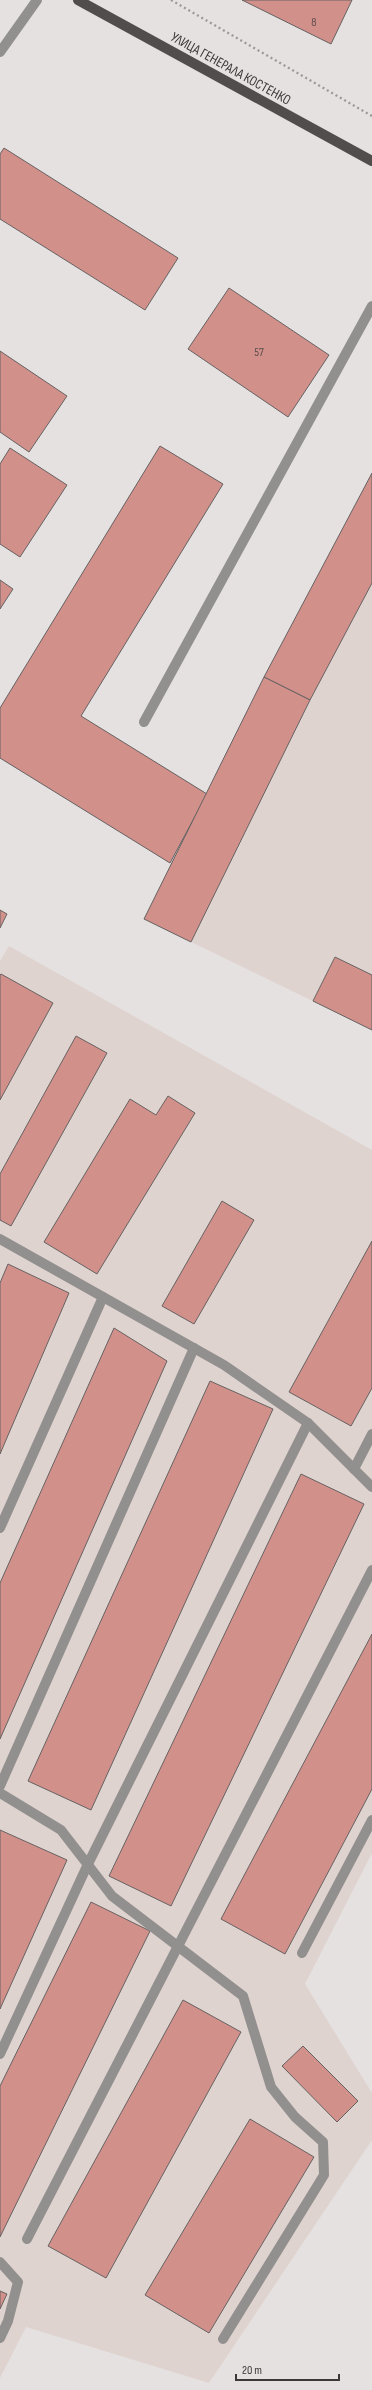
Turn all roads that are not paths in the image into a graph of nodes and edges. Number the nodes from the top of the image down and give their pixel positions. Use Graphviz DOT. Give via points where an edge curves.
graph roads {
  1 [pos="37,0"];
  2 [pos="83,1"];
  3 [pos="0,52"];
  4 [pos="372,161"];
  5 [pos="372,306"];
  6 [pos="144,722"];
  7 [pos="0,1239"];
  8 [pos="102,1297"];
  9 [pos="194,1348"];
  10 [pos="308,1423"];
  11 [pos="372,1434"];
  12 [pos="354,1469"];
  13 [pos="372,1487"];
  14 [pos="0,1528"];
  15 [pos="372,1570"];
  16 [pos="0,1786"];
  17 [pos="0,1793"];
  18 [pos="372,1820"];
  19 [pos="87,1866"];
  20 [pos="179,1945"];
  21 [pos="302,1953"];
  22 [pos="0,2054"];
  23 [pos="27,2239"];
  24 [pos="0,2262"];
  25 [pos="0,2338"];
  26 [pos="223,2339"];
  1 -- 3 [label="street"];
  2 -- 4 [label="main road, УЛИЦА ГЕНЕРАЛА КОСТЕНКО"];
  5 -- 6 [label="street"];
  7 -- 8 [label="street"];
  8 -- 9 [label="street"];
  8 -- 14 [label="street"];
  9 -- 10 [label="street" via="224,1365"];
  9 -- 16 [label="street"];
  10 -- 12 [label="street"];
  10 -- 19 [label="street"];
  11 -- 12 [label="street"];
  12 -- 13 [label="street"];
  15 -- 20 [label="street"];
  17 -- 19 [label="street" via="61,1830"];
  18 -- 21 [label="street"];
  19 -- 20 [label="street" via="112,1896"];
  19 -- 22 [label="street"];
  20 -- 23 [label="street"];
  20 -- 26 [label="street" via="243,1996 271,2087 295,2117 323,2142 324,2175"];
  24 -- 25 [label="street" via="18,2282 8,2321"];
}
